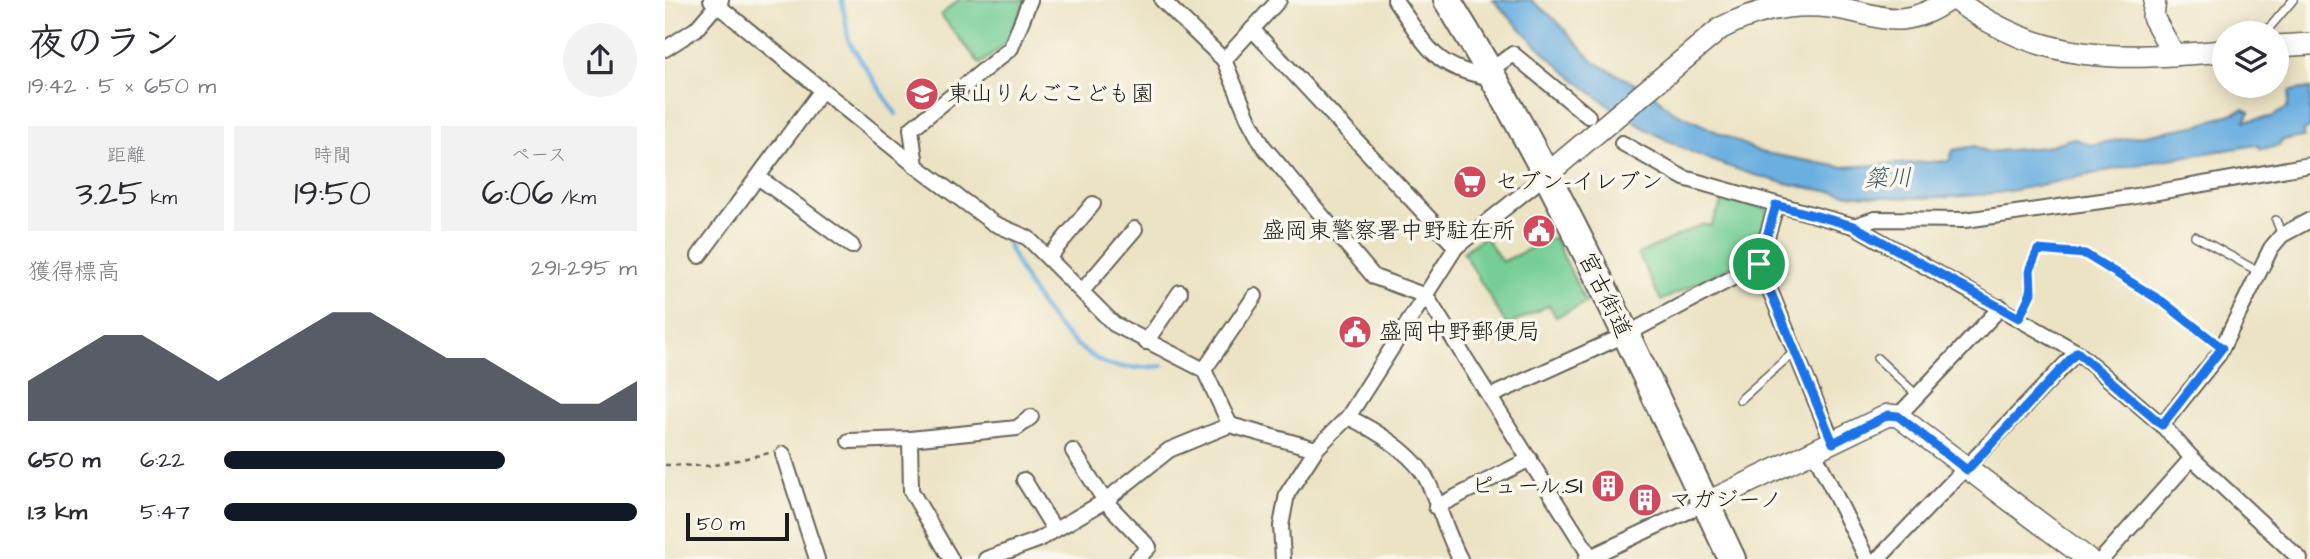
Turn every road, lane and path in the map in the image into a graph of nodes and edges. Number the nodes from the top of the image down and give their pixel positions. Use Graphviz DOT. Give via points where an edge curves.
graph roads {
  1 [pos="1030,0"];
  2 [pos="1162,0"];
  3 [pos="1279,0"];
  4 [pos="1395,0"];
  5 [pos="1447,0"];
  6 [pos="1948,0"];
  7 [pos="1955,0"];
  8 [pos="2155,0"];
  9 [pos="2293,0"];
  10 [pos="717,2"];
  11 [pos="2275,21"];
  12 [pos="1252,29"];
  13 [pos="2310,44"];
  14 [pos="2289,45"];
  15 [pos="665,49"];
  16 [pos="2212,52"];
  17 [pos="2174,55"];
  18 [pos="1224,60"];
  19 [pos="1492,74"];
  20 [pos="823,90"];
  21 [pos="1588,116"];
  22 [pos="1622,143"];
  23 [pos="2310,165"];
  24 [pos="916,166"];
  25 [pos="1545,176"];
  26 [pos="758,177"];
  27 [pos="1093,205"];
  28 [pos="1776,205"];
  29 [pos="2276,220"];
  30 [pos="2310,220"];
  31 [pos="1854,226"];
  32 [pos="1135,229"];
  33 [pos="2282,235"];
  34 [pos="2195,236"];
  35 [pos="852,246"];
  36 [pos="1456,247"];
  37 [pos="698,256"];
  38 [pos="1049,257"];
  39 [pos="1759,264"];
  40 [pos="2259,272"];
  41 [pos="1083,290"];
  42 [pos="1181,292"];
  43 [pos="1255,296"];
  44 [pos="1426,296"];
  45 [pos="2001,307"];
  46 [pos="2019,318"];
  47 [pos="1625,335"];
  48 [pos="1146,342"];
  49 [pos="2222,348"];
  50 [pos="1795,351"];
  51 [pos="2077,352"];
  52 [pos="1877,358"];
  53 [pos="1204,370"];
  54 [pos="1917,395"];
  55 [pos="1492,396"];
  56 [pos="1740,400"];
  57 [pos="1898,416"];
  58 [pos="1031,417"];
  59 [pos="1348,417"];
  60 [pos="1230,425"];
  61 [pos="2162,425"];
  62 [pos="910,439"];
  63 [pos="849,441"];
  64 [pos="1823,447"];
  65 [pos="1315,449"];
  66 [pos="1073,451"];
  67 [pos="783,454"];
  68 [pos="2192,458"];
  69 [pos="1531,459"];
  70 [pos="665,465"];
  71 [pos="1967,470"];
  72 [pos="1024,480"];
  73 [pos="1105,501"];
  74 [pos="1706,503"];
  75 [pos="1436,507"];
  76 [pos="1054,529"];
  77 [pos="1590,558"];
  78 [pos="817,559"];
  79 [pos="951,559"];
  80 [pos="986,559"];
  81 [pos="1137,559"];
  82 [pos="1283,559"];
  83 [pos="1460,559"];
  84 [pos="1732,559"];
  85 [pos="1867,559"];
  86 [pos="1878,559"];
  87 [pos="2088,559"];
  88 [pos="2102,559"];
  89 [pos="2300,559"];
  1 -- 24 [label="street" via="1011,48 911,129"];
  2 -- 18 [label="street"];
  3 -- 12 [label="street"];
  4 -- 19 [label="street" via="1444,64 1466,74"];
  5 -- 19 [label="highway, 宮古街道"];
  6 -- 25 [label="street" via="1896,22 1820,6 1749,13 1721,28"];
  7 -- 17 [label="street" via="1989,24 2028,42 2067,52 2123,58"];
  8 -- 17 [label="street" via="2153,17"];
  9 -- 11 [label="lane"];
  10 -- 15 [label="street" via="696,29"];
  10 -- 20 [label="street"];
  12 -- 18 [label="street"];
  12 -- 36 [label="street"];
  13 -- 14 [label="street"];
  16 -- 17 [label="street"];
  18 -- 44 [label="street" via="1263,146 1374,277"];
  19 -- 21 [label="street" via="1513,54"];
  19 -- 25 [label="highway, 宮古街道"];
  20 -- 24 [label="street"];
  20 -- 26 [label="street"];
  22 -- 28 [label="street" via="1683,178"];
  23 -- 31 [label="street" via="1965,220 1875,219"];
  24 -- 38 [label="street" via="993,223 1028,238"];
  25 -- 36 [label="street"];
  25 -- 47 [label="highway, 宮古街道"];
  26 -- 35 [label="street"];
  26 -- 37 [label="street"];
  27 -- 38 [label="street"];
  28 -- 31 [label="street"];
  28 -- 39 [label="street"];
  29 -- 33 [label="lane"];
  30 -- 33 [label="street"];
  31 -- 45 [label="street"];
  32 -- 41 [label="street"];
  33 -- 40 [label="street"];
  34 -- 40 [label="lane"];
  36 -- 44 [label="street"];
  38 -- 41 [label="street"];
  39 -- 47 [label="street"];
  39 -- 50 [label="street"];
  40 -- 49 [label="street"];
  41 -- 48 [label="street" via="1114,324"];
  42 -- 48 [label="street"];
  43 -- 53 [label="street"];
  44 -- 55 [label="street"];
  44 -- 59 [label="street"];
  45 -- 46 [label="street"];
  45 -- 54 [label="street"];
  46 -- 49 [label="lane" via="2031,293 2030,268 2038,250 2085,254 2163,302"];
  46 -- 51 [label="street"];
  47 -- 55 [label="street"];
  47 -- 74 [label="highway, 宮古街道"];
  48 -- 53 [label="street"];
  49 -- 61 [label="street"];
  50 -- 56 [label="lane"];
  50 -- 64 [label="street"];
  51 -- 61 [label="street"];
  51 -- 71 [label="street"];
  52 -- 54 [label="lane"];
  53 -- 60 [label="street"];
  54 -- 57 [label="street"];
  55 -- 69 [label="street"];
  57 -- 64 [label="street" via="1888,415"];
  57 -- 71 [label="street"];
  58 -- 62 [label="street" via="1017,428"];
  59 -- 65 [label="street"];
  59 -- 75 [label="street" via="1385,435 1427,480"];
  60 -- 65 [label="street"];
  60 -- 73 [label="street" via="1169,450"];
  61 -- 68 [label="street"];
  62 -- 63 [label="street"];
  62 -- 79 [label="street" via="911,491"];
  64 -- 74 [label="street"];
  64 -- 85 [label="street"];
  65 -- 82 [label="street" via="1287,494 1281,526"];
  66 -- 73 [label="street"];
  67 -- 70 [label="path" via="767,453 712,466"];
  67 -- 78 [label="street"];
  68 -- 88 [label="street"];
  68 -- 89 [label="street"];
  69 -- 75 [label="street"];
  69 -- 77 [label="street"];
  71 -- 86 [label="street"];
  71 -- 87 [label="street"];
  72 -- 76 [label="street"];
  73 -- 76 [label="street"];
  73 -- 81 [label="street" via="1149,547"];
  74 -- 77 [label="street"];
  74 -- 84 [label="highway, 宮古街道"];
  75 -- 83 [label="street"];
  76 -- 80 [label="street" via="1038,540"];
}
